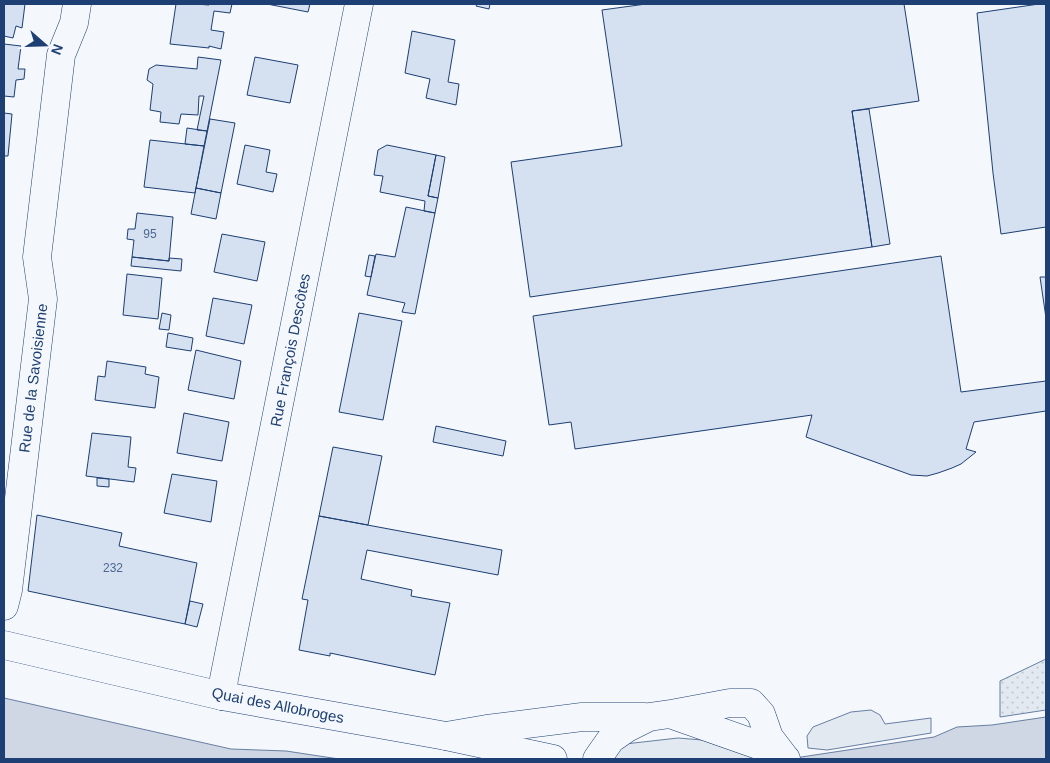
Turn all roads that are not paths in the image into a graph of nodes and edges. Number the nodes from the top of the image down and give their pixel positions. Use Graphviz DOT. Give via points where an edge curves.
graph roads {
  1 [pos="77,4"];
  2 [pos="359,4"];
  3 [pos="4,606"];
  4 [pos="4,645"];
  5 [pos="222,696"];
  6 [pos="660,716"];
  7 [pos="446,736"];
  8 [pos="786,758"];
  9 [pos="553,759"];
  10 [pos="597,759"];
  1 -- 3 [label="street, Rue de la Savoisienne" via="74,23 61,56 37,257 43,299"];
  2 -- 5 [label="street, Rue François Descôtes"];
  4 -- 5 [label="street, Quai des Allobroges"];
  5 -- 7 [label="street, Quai des Allobroges"];
  6 -- 7 [label="street" via="582,717"];
  6 -- 8 [label="street" via="764,747"];
  6 -- 8 [label="street" via="730,703 751,703 761,714 769,737"];
  6 -- 10 [label="street" via="627,728 611,739"];
  7 -- 9 [label="street, Quai des Allobroges"];
}
